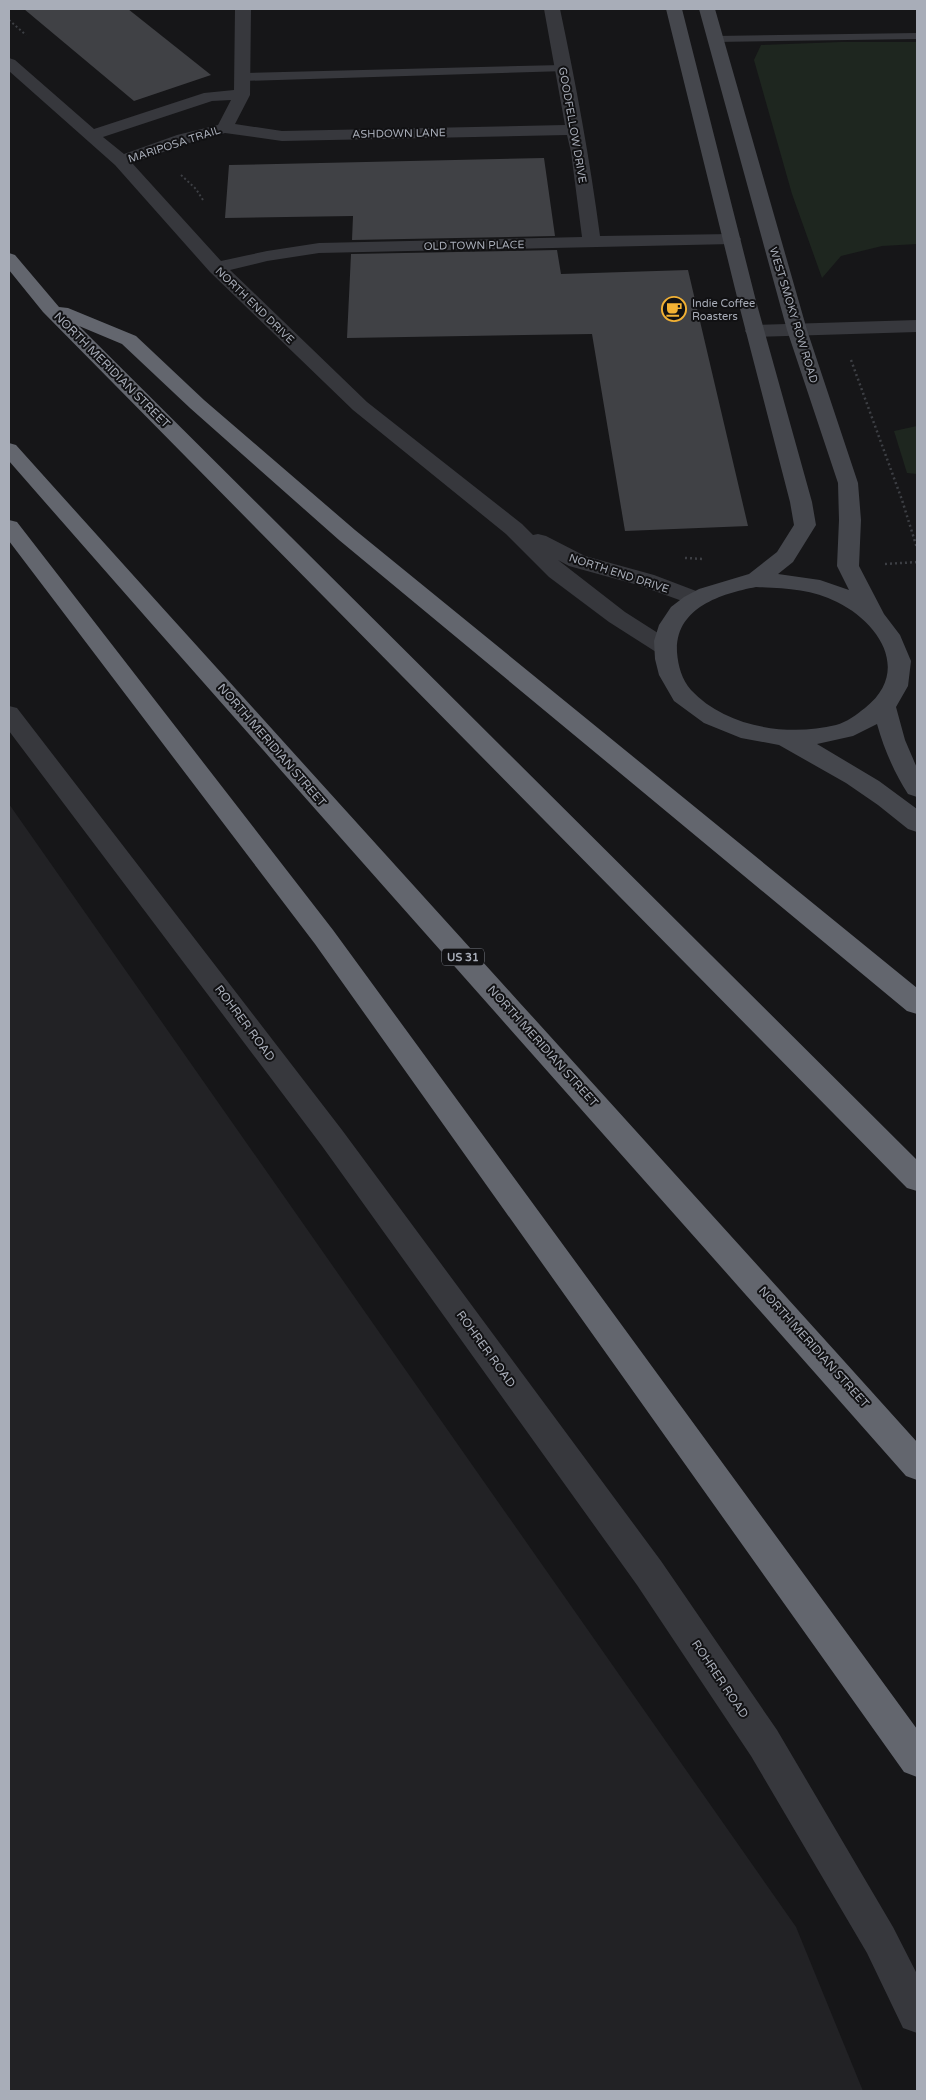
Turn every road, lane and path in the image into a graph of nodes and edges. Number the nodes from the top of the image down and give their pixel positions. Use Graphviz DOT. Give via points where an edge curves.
graph roads {
  1 [pos="243,9"];
  2 [pos="552,9"];
  3 [pos="674,9"];
  4 [pos="706,9"];
  5 [pos="917,36"];
  6 [pos="715,38"];
  7 [pos="9,63"];
  8 [pos="562,69"];
  9 [pos="242,77"];
  10 [pos="242,95"];
  11 [pos="225,128"];
  12 [pos="574,130"];
  13 [pos="92,136"];
  14 [pos="121,161"];
  15 [pos="732,239"];
  16 [pos="592,242"];
  17 [pos="9,259"];
  18 [pos="217,268"];
  19 [pos="50,308"];
  20 [pos="917,326"];
  21 [pos="798,330"];
  22 [pos="840,330"];
  23 [pos="755,331"];
  24 [pos="9,448"];
  25 [pos="9,527"];
  26 [pos="516,530"];
  27 [pos="917,548"];
  28 [pos="682,558"];
  29 [pos="712,560"];
  30 [pos="756,580"];
  31 [pos="696,598"];
  32 [pos="875,618"];
  33 [pos="664,647"];
  34 [pos="884,707"];
  35 [pos="9,714"];
  36 [pos="786,739"];
  37 [pos="917,788"];
  38 [pos="917,823"];
  39 [pos="917,1003"];
  40 [pos="917,1179"];
  41 [pos="917,1465"];
  42 [pos="917,1759"];
  43 [pos="917,2014"];
  1 -- 9 [label="street, MARIPOSA TRAIL"];
  2 -- 8 [label="street, GOODFELLOW DRIVE"];
  3 -- 15 [label="street"];
  4 -- 6 [label="street, WEST SMOKY ROW ROAD"];
  5 -- 6 [label="lane"];
  6 -- 21 [label="street, WEST SMOKY ROW ROAD"];
  7 -- 13 [label="street, NORTH END DRIVE"];
  8 -- 9 [label="lane"];
  8 -- 12 [label="street, GOODFELLOW DRIVE"];
  9 -- 10 [label="street, MARIPOSA TRAIL"];
  10 -- 11 [label="street, MARIPOSA TRAIL"];
  10 -- 13 [label="street" via="210,96"];
  11 -- 12 [label="street, ASHDOWN LANE" via="282,136"];
  11 -- 14 [label="street, MARIPOSA TRAIL"];
  12 -- 16 [label="street, GOODFELLOW DRIVE"];
  13 -- 14 [label="street, NORTH END DRIVE"];
  14 -- 18 [label="street, NORTH END DRIVE"];
  15 -- 16 [label="street, OLD TOWN PLACE"];
  15 -- 23 [label="street"];
  16 -- 18 [label="street, OLD TOWN PLACE" via="319,248"];
  17 -- 19 [label="highway, NORTH MERIDIAN STREET"];
  18 -- 26 [label="street, NORTH END DRIVE" via="360,406"];
  19 -- 39 [label="highway" via="129,340 354,541"];
  19 -- 40 [label="highway, NORTH MERIDIAN STREET"];
  20 -- 22 [label="street"];
  21 -- 22 [label="street"];
  21 -- 23 [label="street"];
  21 -- 32 [label="street, WEST SMOKY ROW ROAD" via="848,483 848,566"];
  22 -- 27 [label="path"];
  23 -- 30 [label="street" via="805,525 785,557"];
  24 -- 41 [label="highway, NORTH MERIDIAN STREET / US 31"];
  25 -- 42 [label="highway" via="324,937"];
  26 -- 31 [label="street, NORTH END DRIVE" via="576,561"];
  26 -- 33 [label="street, NORTH END DRIVE" via="557,572"];
  28 -- 29 [label="path"];
  30 -- 31 [label="street" via="714,589"];
  30 -- 32 [label="street" via="789,581 822,588 851,600"];
  31 -- 33 [label="street" via="679,612 668,629"];
  32 -- 34 [label="street" via="892,639 900,662 897,686"];
  33 -- 36 [label="street" via="668,673 685,698 712,718 747,733"];
  34 -- 36 [label="street" via="859,725 826,736"];
  34 -- 37 [label="street" via="892,742"];
  35 -- 43 [label="street, ROHRER ROAD" via="332,1138 648,1573 764,1743 880,1940"];
  36 -- 38 [label="street" via="841,767"];
}
